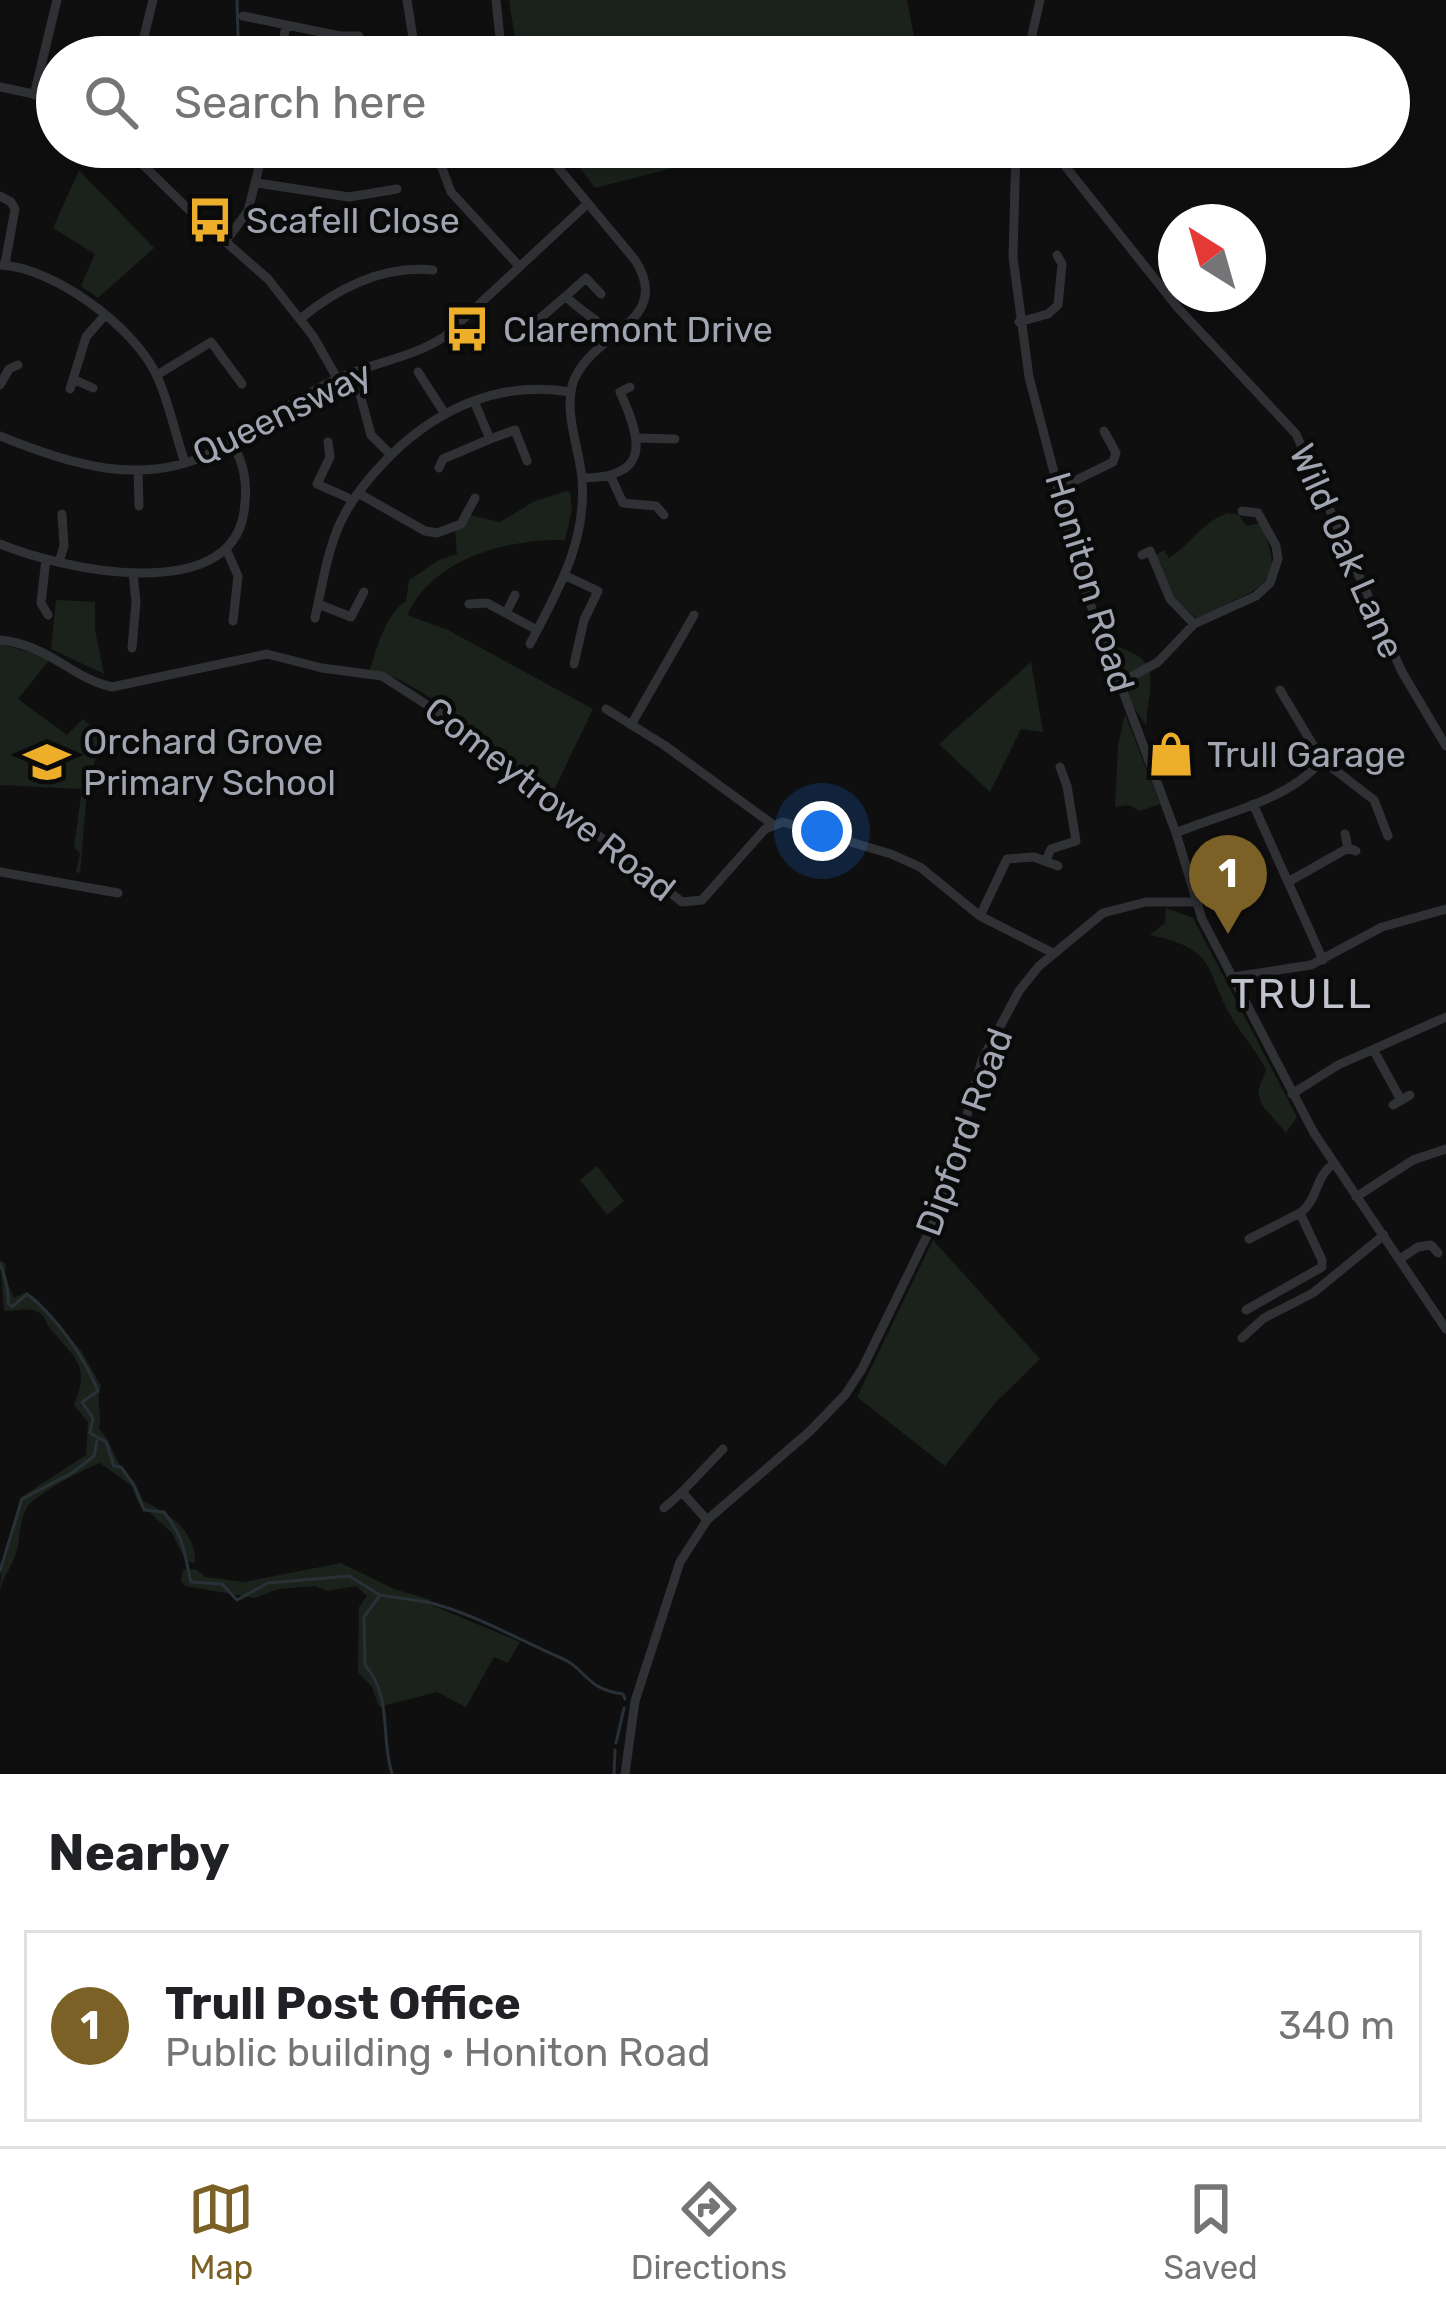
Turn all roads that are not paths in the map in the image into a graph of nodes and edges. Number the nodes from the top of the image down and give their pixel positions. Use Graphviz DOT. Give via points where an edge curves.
graph roads {
  1 [pos="42,0"];
  2 [pos="153,0"];
  3 [pos="407,0"];
  4 [pos="496,0"];
  5 [pos="1040,0"];
  6 [pos="56,2"];
  7 [pos="243,16"];
  8 [pos="286,26"];
  9 [pos="352,32"];
  10 [pos="48,36"];
  11 [pos="144,36"];
  12 [pos="284,36"];
  13 [pos="413,36"];
  14 [pos="500,36"];
  15 [pos="1032,36"];
  16 [pos="0,86"];
  17 [pos="36,87"];
  18 [pos="34,95"];
  19 [pos="147,168"];
  20 [pos="260,168"];
  21 [pos="442,168"];
  22 [pos="557,168"];
  23 [pos="1015,168"];
  24 [pos="1066,168"];
  25 [pos="257,183"];
  26 [pos="389,188"];
  27 [pos="0,196"];
  28 [pos="28,203"];
  29 [pos="586,205"];
  30 [pos="14,207"];
  31 [pos="225,242"];
  32 [pos="1063,259"];
  33 [pos="3,264"];
  34 [pos="426,266"];
  35 [pos="519,266"];
  36 [pos="601,294"];
  37 [pos="566,296"];
  38 [pos="105,315"];
  39 [pos="300,319"];
  40 [pos="1019,322"];
  41 [pos="524,332"];
  42 [pos="612,336"];
  43 [pos="18,365"];
  44 [pos="251,367"];
  45 [pos="355,372"];
  46 [pos="418,372"];
  47 [pos="158,375"];
  48 [pos="337,378"];
  49 [pos="0,385"];
  50 [pos="93,388"];
  51 [pos="571,392"];
  52 [pos="620,392"];
  53 [pos="474,401"];
  54 [pos="445,414"];
  55 [pos="1105,431"];
  56 [pos="0,436"];
  57 [pos="638,438"];
  58 [pos="490,439"];
  59 [pos="675,439"];
  60 [pos="231,441"];
  61 [pos="328,442"];
  62 [pos="391,455"];
  63 [pos="527,461"];
  64 [pos="185,463"];
  65 [pos="138,470"];
  66 [pos="435,471"];
  67 [pos="611,477"];
  68 [pos="582,478"];
  69 [pos="1060,488"];
  70 [pos="355,497"];
  71 [pos="139,506"];
  72 [pos="474,506"];
  73 [pos="660,506"];
  74 [pos="1242,511"];
  75 [pos="59,522"];
  76 [pos="0,544"];
  77 [pos="226,551"];
  78 [pos="1151,551"];
  79 [pos="46,560"];
  80 [pos="59,562"];
  81 [pos="133,573"];
  82 [pos="566,576"];
  83 [pos="364,593"];
  84 [pos="515,595"];
  85 [pos="318,604"];
  86 [pos="469,604"];
  87 [pos="230,613"];
  88 [pos="506,613"];
  89 [pos="48,615"];
  90 [pos="694,616"];
  91 [pos="315,618"];
  92 [pos="1194,624"];
  93 [pos="537,630"];
  94 [pos="150,639"];
  95 [pos="0,640"];
  96 [pos="530,644"];
  97 [pos="565,648"];
  98 [pos="1120,683"];
  99 [pos="1284,693"];
  100 [pos="606,709"];
  101 [pos="632,725"];
  102 [pos="1446,746"];
  103 [pos="1322,760"];
  104 [pos="1060,767"];
  105 [pos="1253,804"];
  106 [pos="772,824"];
  107 [pos="1389,826"];
  108 [pos="1176,833"];
  109 [pos="1345,834"];
  110 [pos="1046,860"];
  111 [pos="1058,866"];
  112 [pos="0,872"];
  113 [pos="1288,882"];
  114 [pos="118,893"];
  115 [pos="1196,902"];
  116 [pos="1446,909"];
  117 [pos="980,916"];
  118 [pos="1053,953"];
  119 [pos="1323,960"];
  120 [pos="1233,977"];
  121 [pos="1446,1017"];
  122 [pos="1374,1051"];
  123 [pos="1292,1094"];
  124 [pos="1402,1100"];
  125 [pos="1446,1149"];
  126 [pos="1333,1164"];
  127 [pos="1356,1197"];
  128 [pos="1300,1213"];
  129 [pos="1384,1235"];
  130 [pos="1249,1239"];
  131 [pos="1438,1248"];
  132 [pos="1400,1259"];
  133 [pos="1246,1310"];
  134 [pos="1446,1327"];
  135 [pos="1244,1331"];
  136 [pos="723,1448"];
  137 [pos="682,1492"];
  138 [pos="664,1508"];
  139 [pos="707,1520"];
  140 [pos="625,1774"];
  1 -- 6 [label="street"];
  2 -- 11 [label="street"];
  3 -- 13 [label="street"];
  4 -- 14 [label="street"];
  5 -- 15 [label="street"];
  6 -- 10 [label="street"];
  7 -- 8 [label="street"];
  8 -- 9 [label="street"];
  8 -- 12 [label="street"];
  16 -- 18 [label="street"];
  17 -- 18 [label="street"];
  19 -- 31 [label="street"];
  20 -- 25 [label="street"];
  21 -- 35 [label="street" via="451,192"];
  22 -- 29 [label="street"];
  23 -- 40 [label="street, Honiton Road"];
  24 -- 102 [label="street, Wild Oak Lane" via="1157,283 1296,434 1402,672"];
  25 -- 26 [label="street" via="349,197"];
  25 -- 31 [label="street"];
  27 -- 30 [label="street"];
  28 -- 30 [label="street"];
  29 -- 35 [label="street, Queensway"];
  29 -- 42 [label="street" via="646,284 638,313"];
  30 -- 33 [label="street"];
  31 -- 39 [label="street"];
  32 -- 40 [label="street" via="1058,304"];
  33 -- 38 [label="street" via="42,275"];
  34 -- 39 [label="street" via="352,283"];
  35 -- 45 [label="street, Queensway" via="444,337"];
  36 -- 37 [label="street" via="583,275"];
  37 -- 41 [label="street"];
  37 -- 42 [label="street"];
  38 -- 47 [label="street"];
  38 -- 50 [label="street" via="86,337 72,384"];
  39 -- 48 [label="street"];
  40 -- 69 [label="street, Honiton Road"];
  42 -- 51 [label="street" via="586,359"];
  43 -- 49 [label="street"];
  44 -- 47 [label="street" via="240,380 208,338"];
  45 -- 48 [label="street, Queensway"];
  45 -- 62 [label="street" via="371,435"];
  46 -- 54 [label="street"];
  47 -- 64 [label="street"];
  48 -- 60 [label="street, Queensway"];
  51 -- 53 [label="street" via="526,388"];
  51 -- 68 [label="street"];
  52 -- 57 [label="street"];
  53 -- 54 [label="street"];
  53 -- 58 [label="street"];
  54 -- 62 [label="street"];
  55 -- 69 [label="street" via="1113,462"];
  56 -- 65 [label="street, Queensway" via="68,463"];
  57 -- 59 [label="street"];
  57 -- 67 [label="street" via="630,465"];
  58 -- 63 [label="street" via="513,426"];
  58 -- 66 [label="street" via="442,459"];
  60 -- 64 [label="street, Queensway"];
  60 -- 77 [label="street" via="246,491 241,527"];
  61 -- 70 [label="street" via="330,457 315,488"];
  62 -- 70 [label="street"];
  64 -- 65 [label="street, Queensway"];
  65 -- 71 [label="street"];
  67 -- 68 [label="street"];
  67 -- 73 [label="street" via="623,503"];
  68 -- 82 [label="street"];
  69 -- 98 [label="street, Honiton Road" via="1084,587"];
  70 -- 72 [label="street" via="417,531 456,527"];
  70 -- 85 [label="street" via="330,542"];
  74 -- 92 [label="street" via="1258,513 1265,524 1276,546 1275,573 1256,596"];
  75 -- 80 [label="street"];
  76 -- 79 [label="street"];
  77 -- 81 [label="street" via="199,565"];
  77 -- 87 [label="street" via="238,576"];
  78 -- 92 [label="street" via="1170,599"];
  79 -- 80 [label="street"];
  79 -- 89 [label="street" via="41,603"];
  80 -- 81 [label="street"];
  81 -- 94 [label="street" via="133,642"];
  82 -- 93 [label="street"];
  82 -- 97 [label="street" via="601,586 576,658"];
  83 -- 85 [label="street" via="349,621"];
  84 -- 88 [label="street"];
  85 -- 91 [label="street"];
  86 -- 88 [label="street" via="482,598"];
  88 -- 93 [label="street"];
  90 -- 101 [label="street"];
  92 -- 98 [label="street" via="1158,662"];
  93 -- 96 [label="street"];
  95 -- 106 [label="street, Comeytrowe Road" via="53,655 112,687 267,654 382,676 464,728 689,904"];
  98 -- 108 [label="street, Honiton Road"];
  99 -- 103 [label="street"];
  100 -- 101 [label="street"];
  101 -- 106 [label="street"];
  103 -- 105 [label="street"];
  103 -- 107 [label="street" via="1374,800"];
  104 -- 110 [label="street" via="1080,840 1051,849"];
  105 -- 108 [label="street"];
  105 -- 113 [label="street"];
  106 -- 117 [label="street" via="891,854"];
  108 -- 115 [label="street, Honiton Road"];
  109 -- 113 [label="street" via="1352,849"];
  110 -- 111 [label="street"];
  110 -- 117 [label="street" via="1007,859"];
  112 -- 114 [label="street"];
  113 -- 119 [label="street"];
  115 -- 118 [label="street, Dipford Road" via="1115,909"];
  115 -- 120 [label="street, Honiton Road"];
  116 -- 119 [label="street" via="1382,927"];
  117 -- 118 [label="street"];
  118 -- 139 [label="street, Dipford Road" via="1019,991 982,1060 942,1205 862,1369 809,1432"];
  119 -- 120 [label="street"];
  120 -- 123 [label="street, Honiton Road"];
  121 -- 122 [label="street"];
  122 -- 123 [label="street"];
  122 -- 124 [label="street"];
  123 -- 126 [label="street, Honiton Road"];
  125 -- 127 [label="street"];
  126 -- 127 [label="street, Honiton Road"];
  126 -- 128 [label="street"];
  127 -- 129 [label="street, Honiton Road"];
  128 -- 130 [label="street"];
  128 -- 133 [label="street" via="1322,1267"];
  129 -- 132 [label="street, Honiton Road"];
  129 -- 135 [label="street" via="1313,1293"];
  131 -- 132 [label="street" via="1418,1247"];
  132 -- 134 [label="street, Honiton Road"];
  136 -- 137 [label="street"];
  137 -- 138 [label="street"];
  137 -- 139 [label="street"];
  139 -- 140 [label="street, Dipford Road" via="680,1562 635,1701"];
}
